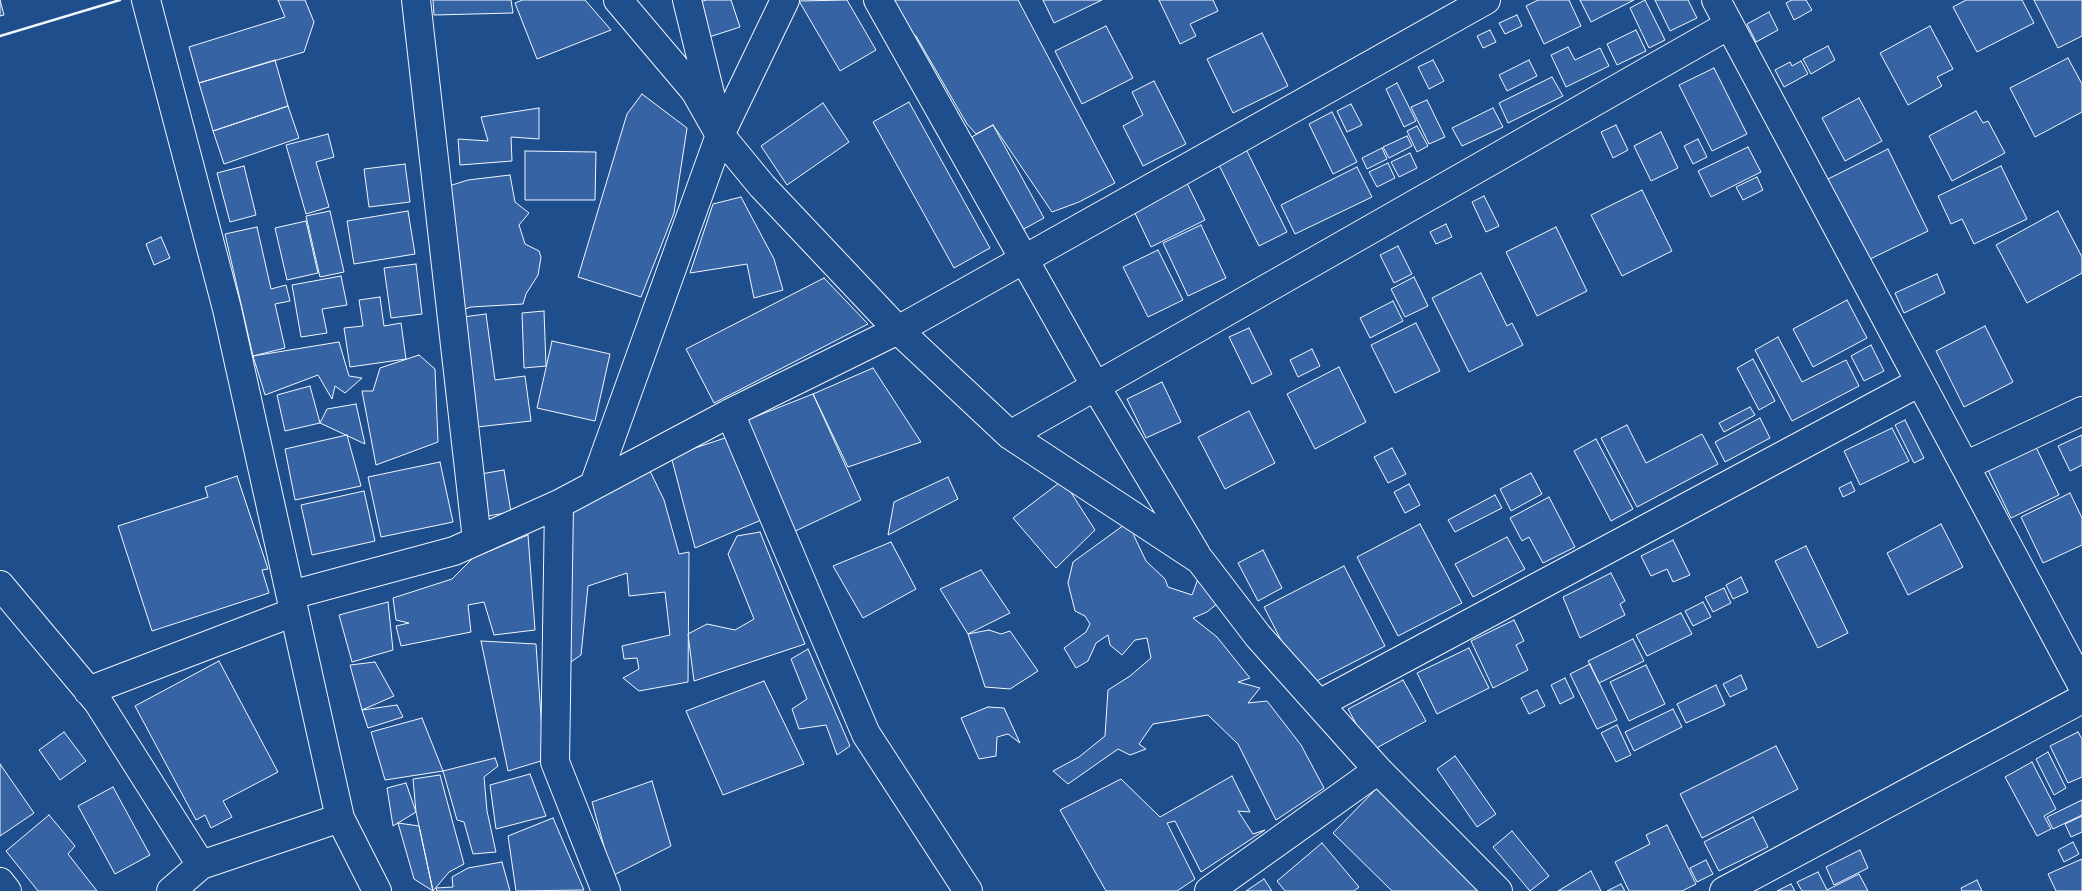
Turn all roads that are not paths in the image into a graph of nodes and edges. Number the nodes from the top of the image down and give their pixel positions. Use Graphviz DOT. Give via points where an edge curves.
graph roads {
  1 [pos="146,0"];
  2 [pos="416,0"];
  3 [pos="618,0"];
  4 [pos="686,0"];
  5 [pos="785,0"];
  6 [pos="878,0"];
  7 [pos="1486,0"];
  8 [pos="1727,9"];
  9 [pos="720,135"];
  10 [pos="1024,259"];
  11 [pos="898,330"];
  12 [pos="1920,382"];
  13 [pos="1096,387"];
  14 [pos="2082,411"];
  15 [pos="730,413"];
  16 [pos="1010,435"];
  17 [pos="1965,466"];
  18 [pos="594,485"];
  19 [pos="559,504"];
  20 [pos="477,540"];
  21 [pos="1200,560"];
  22 [pos="0,585"];
  23 [pos="292,604"];
  24 [pos="2082,685"];
  25 [pos="88,691"];
  26 [pos="2082,699"];
  27 [pos="1319,704"];
  28 [pos="1378,770"];
  29 [pos="340,818"];
  30 [pos="201,865"];
  31 [pos="0,882"];
  32 [pos="7,891"];
  33 [pos="171,891"];
  34 [pos="377,891"];
  35 [pos="606,891"];
  36 [pos="968,891"];
  37 [pos="1209,891"];
  38 [pos="1498,891"];
  39 [pos="1724,891"];
  1 -- 23 [label="street" via="227,309"];
  2 -- 20 [label="street"];
  3 -- 9 [label="street" via="695,91"];
  4 -- 9 [label="street"];
  5 -- 9 [label="street"];
  6 -- 10 [label="street"];
  7 -- 10 [label="street"];
  8 -- 12 [label="street"];
  8 -- 13 [label="street"];
  9 -- 11 [label="street" via="762,186"];
  9 -- 18 [label="street"];
  10 -- 11 [label="street"];
  10 -- 13 [label="street"];
  11 -- 15 [label="street"];
  11 -- 16 [label="street"];
  12 -- 17 [label="street"];
  12 -- 27 [label="street"];
  13 -- 16 [label="street"];
  13 -- 21 [label="street"];
  14 -- 17 [label="street"];
  15 -- 18 [label="street"];
  15 -- 36 [label="street" via="866,734"];
  16 -- 21 [label="street"];
  17 -- 24 [label="street"];
  18 -- 19 [label="street"];
  19 -- 20 [label="street"];
  19 -- 35 [label="street" via="555,762"];
  20 -- 23 [label="street" via="454,551"];
  21 -- 27 [label="street" via="1258,636"];
  22 -- 25 [label="street"];
  23 -- 25 [label="street"];
  23 -- 29 [label="street"];
  25 -- 30 [label="street"];
  26 -- 39 [label="street"];
  27 -- 28 [label="street"];
  28 -- 37 [label="street"];
  28 -- 38 [label="street"];
  29 -- 30 [label="street"];
  29 -- 34 [label="street"];
  30 -- 33 [label="street"];
  31 -- 32 [label="street"];
}
